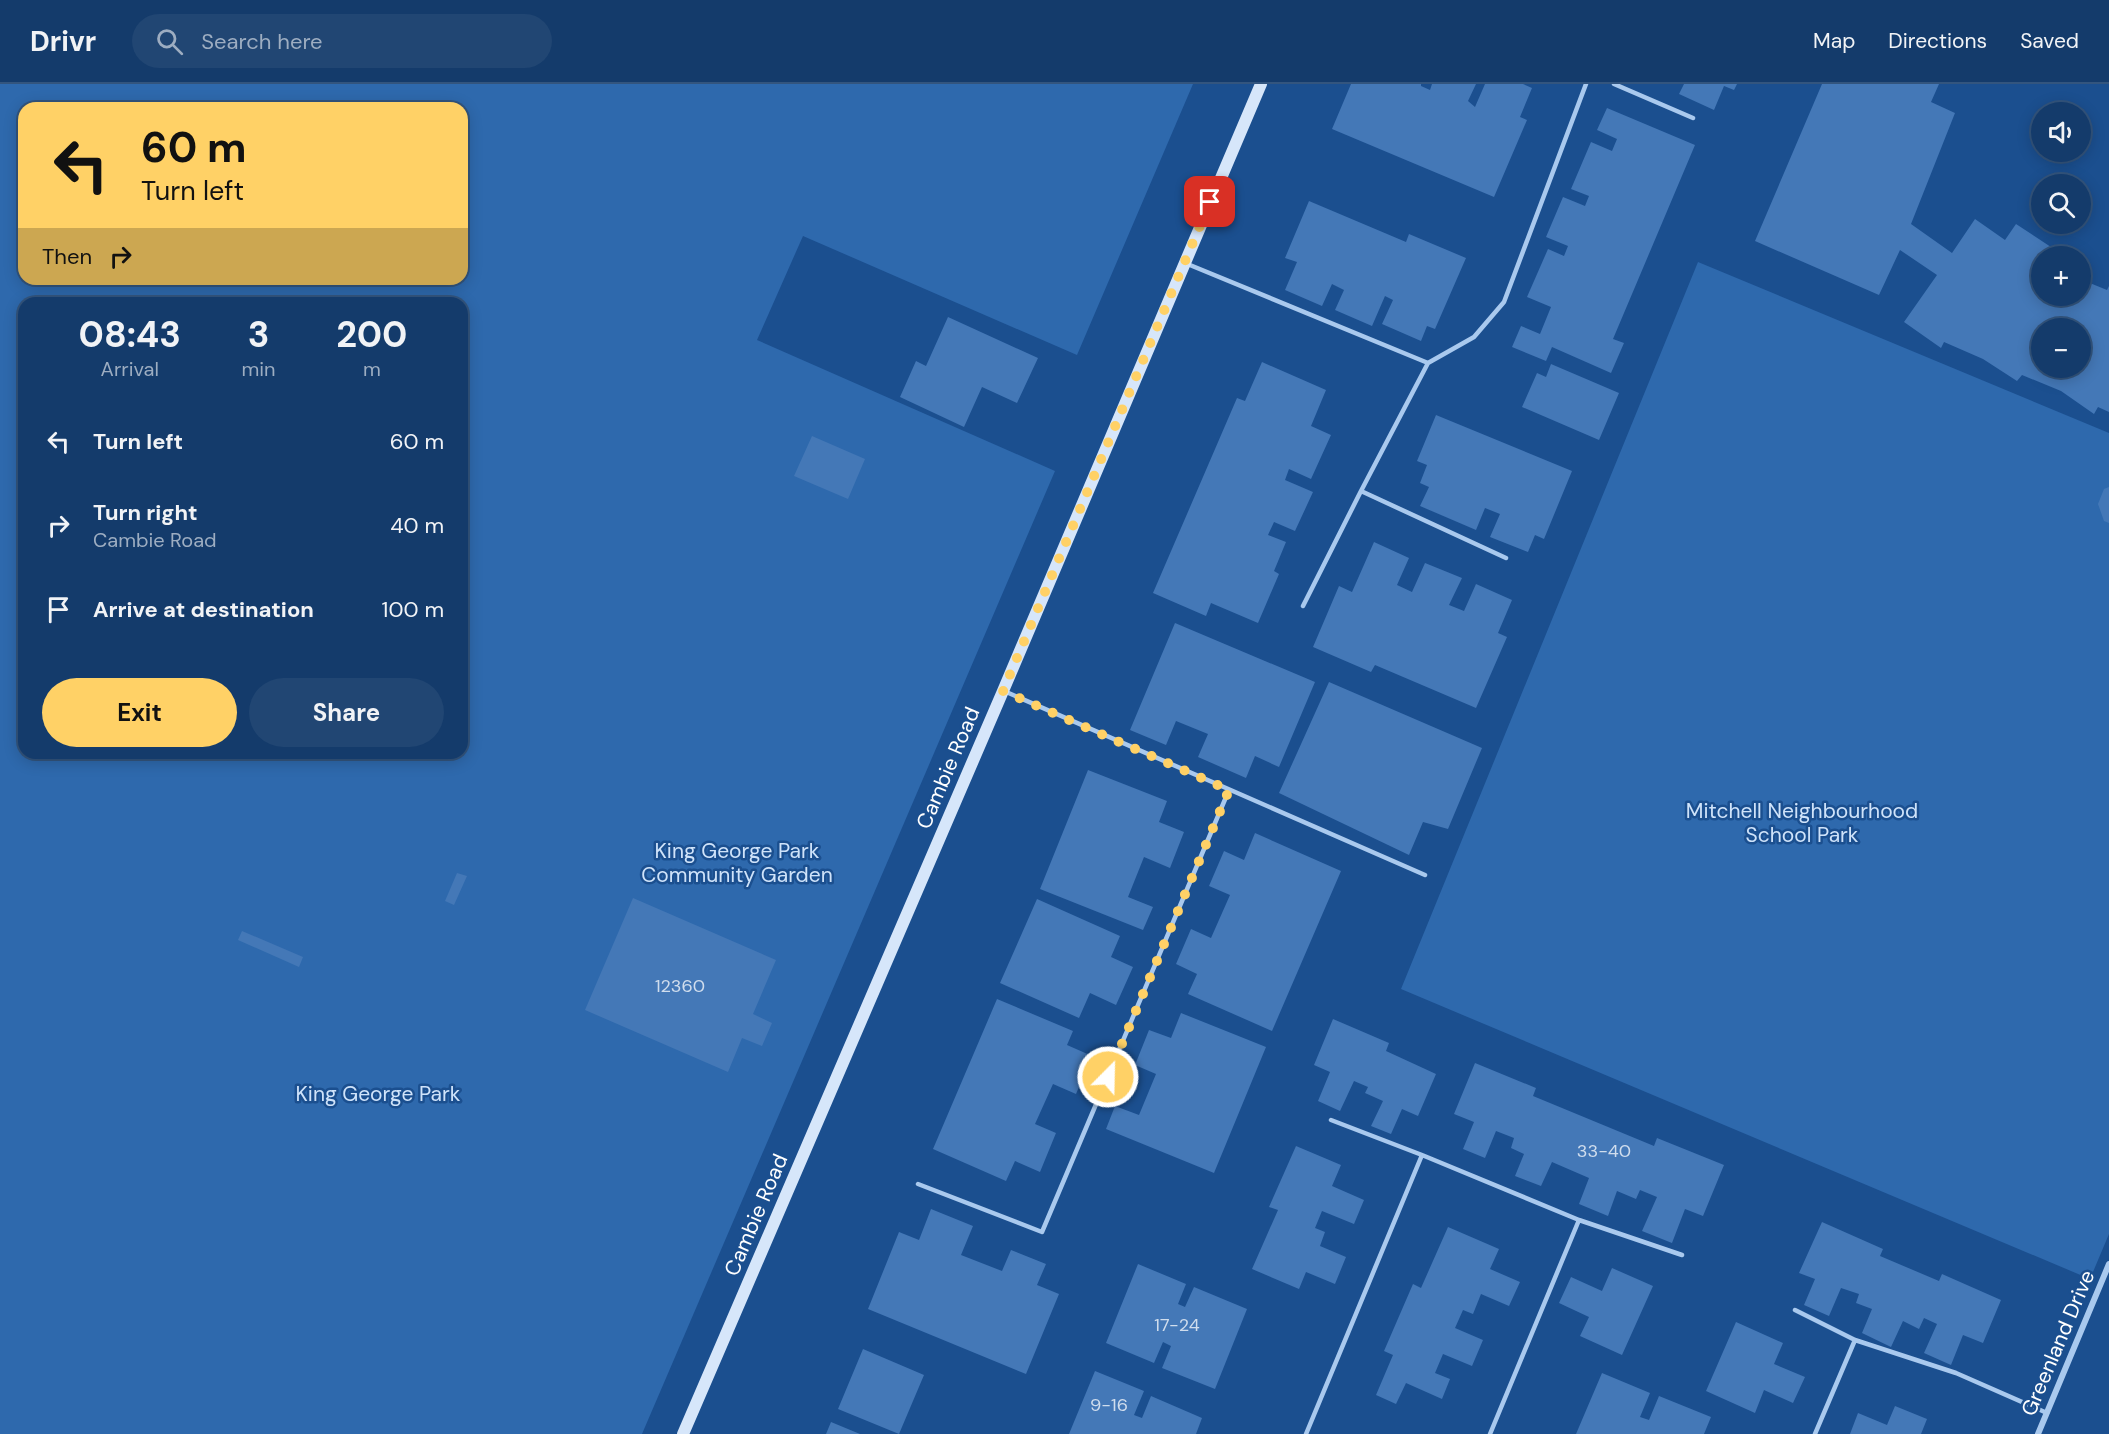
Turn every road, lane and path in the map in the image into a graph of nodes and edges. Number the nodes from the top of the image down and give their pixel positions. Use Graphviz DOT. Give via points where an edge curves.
graph roads {
  1 [pos="1261,84"];
  2 [pos="1586,84"];
  3 [pos="1614,84"];
  4 [pos="1693,118"];
  5 [pos="1184,263"];
  6 [pos="1428,363"];
  7 [pos="1361,491"];
  8 [pos="1506,558"];
  9 [pos="1303,606"];
  10 [pos="1003,691"];
  11 [pos="1229,790"];
  12 [pos="1425,875"];
  13 [pos="1331,1119"];
  14 [pos="1422,1155"];
  15 [pos="918,1184"];
  16 [pos="1579,1220"];
  17 [pos="1682,1255"];
  18 [pos="2109,1264"];
  19 [pos="1794,1310"];
  20 [pos="1855,1340"];
  21 [pos="2047,1413"];
  22 [pos="683,1434"];
  23 [pos="1306,1434"];
  24 [pos="1490,1434"];
  25 [pos="1815,1434"];
  26 [pos="2038,1434"];
  1 -- 5 [label="main road, Cambie Road"];
  2 -- 6 [label="lane" via="1504,302 1474,337"];
  3 -- 4 [label="lane"];
  5 -- 6 [label="lane"];
  5 -- 10 [label="main road, Cambie Road"];
  6 -- 7 [label="lane"];
  7 -- 8 [label="lane"];
  7 -- 9 [label="lane"];
  10 -- 11 [label="lane"];
  10 -- 22 [label="main road, Cambie Road"];
  11 -- 12 [label="lane"];
  11 -- 15 [label="lane" via="1042,1232"];
  13 -- 14 [label="lane"];
  14 -- 16 [label="lane"];
  14 -- 23 [label="lane"];
  16 -- 17 [label="lane"];
  16 -- 24 [label="lane"];
  18 -- 21 [label="street, Greenland Drive"];
  19 -- 20 [label="lane"];
  20 -- 21 [label="lane" via="1956,1373"];
  20 -- 25 [label="lane"];
  21 -- 26 [label="street, Greenland Drive"];
}
